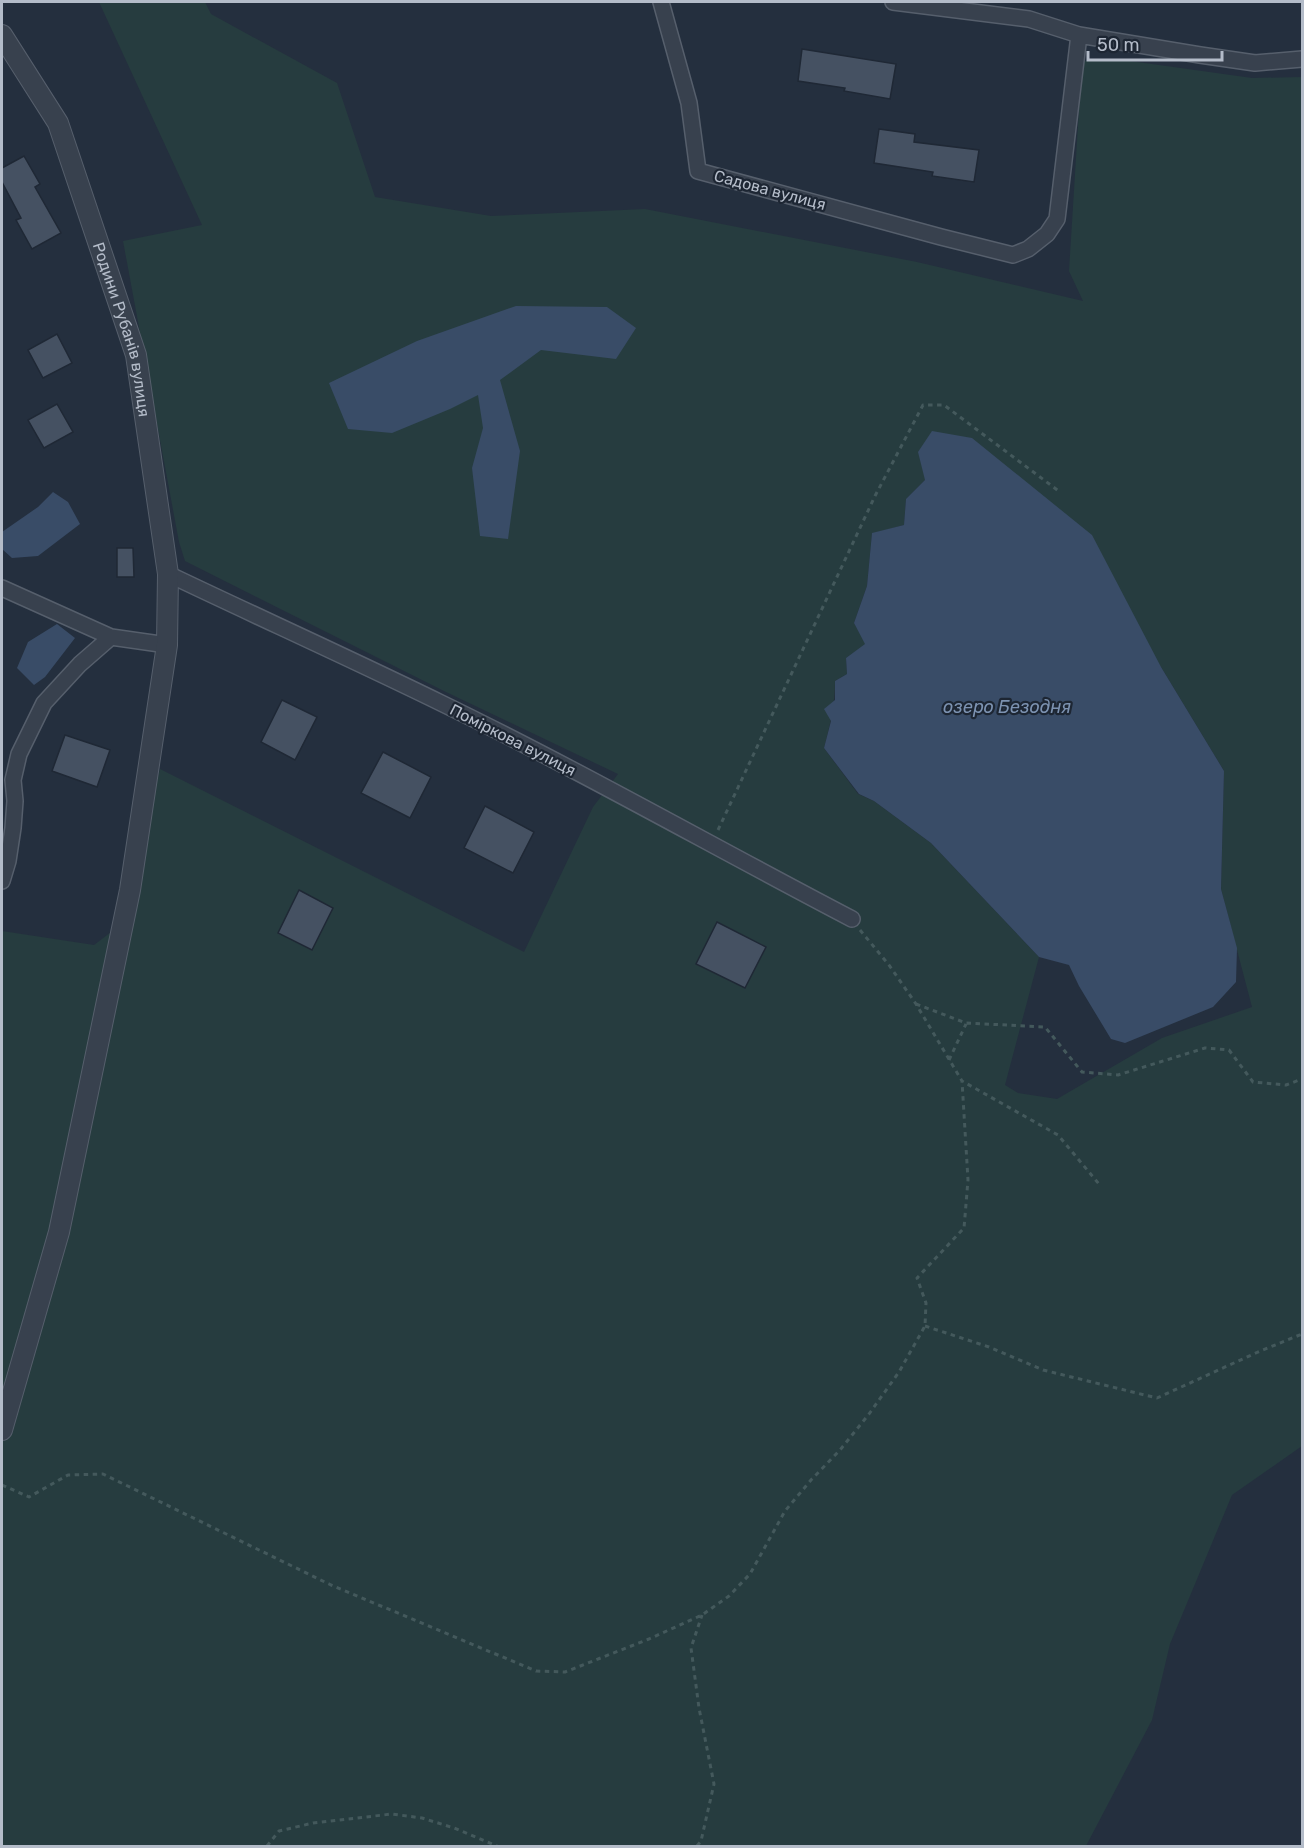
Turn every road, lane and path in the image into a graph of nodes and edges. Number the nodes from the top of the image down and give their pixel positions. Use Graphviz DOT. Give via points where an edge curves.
graph roads {
  1 [pos="661,2"];
  2 [pos="893,2"];
  3 [pos="2,35"];
  4 [pos="1079,35"];
  5 [pos="1302,59"];
  6 [pos="1060,492"];
  7 [pos="168,574"];
  8 [pos="2,588"];
  9 [pos="111,637"];
  10 [pos="167,645"];
  11 [pos="711,845"];
  12 [pos="2,881"];
  13 [pos="852,920"];
  14 [pos="916,1004"];
  15 [pos="966,1023"];
  16 [pos="949,1060"];
  17 [pos="1302,1079"];
  18 [pos="962,1081"];
  19 [pos="1099,1184"];
  20 [pos="925,1326"];
  21 [pos="1302,1334"];
  22 [pos="2,1430"];
  23 [pos="2,1485"];
  24 [pos="702,1615"];
  25 [pos="267,1846"];
  26 [pos="497,1846"];
  27 [pos="697,1846"];
  1 -- 4 [label="street, Садова вулиця" via="689,103 698,171 1014,255 1047,234 1057,219"];
  2 -- 4 [label="street" via="1029,19"];
  3 -- 7 [label="street, Родини Рубанів вулиця" via="58,123 135,355"];
  4 -- 5 [label="street" via="1255,63"];
  6 -- 11 [label="path" via="944,405 923,405 875,496"];
  7 -- 10 [label="street, Родини Рубанів вулиця"];
  7 -- 11 [label="street, Поміркова вулиця" via="439,702"];
  8 -- 9 [label="street"];
  9 -- 10 [label="street"];
  9 -- 12 [label="street" via="44,703 19,753 13,780 14,828"];
  10 -- 22 [label="street, Родини Рубанів вулиця" via="130,890 59,1232"];
  11 -- 13 [label="street, Поміркова вулиця"];
  13 -- 14 [label="path"];
  14 -- 15 [label="path"];
  14 -- 16 [label="path"];
  15 -- 16 [label="path"];
  15 -- 17 [label="path" via="1045,1028 1082,1072 1118,1075 1205,1048 1229,1050 1253,1082 1286,1085"];
  16 -- 18 [label="path"];
  18 -- 19 [label="path" via="1058,1135"];
  18 -- 20 [label="path" via="969,1180 964,1228 917,1278 926,1303"];
  20 -- 21 [label="path" via="1043,1370 1157,1398"];
  20 -- 24 [label="path" via="869,1414 785,1511 750,1574 729,1596"];
  23 -- 24 [label="path" via="29,1497 68,1475 103,1474 330,1585 536,1671 565,1672"];
  24 -- 27 [label="path" via="691,1648 714,1784"];
  25 -- 26 [label="path" via="279,1831 392,1814 423,1818"];
}
